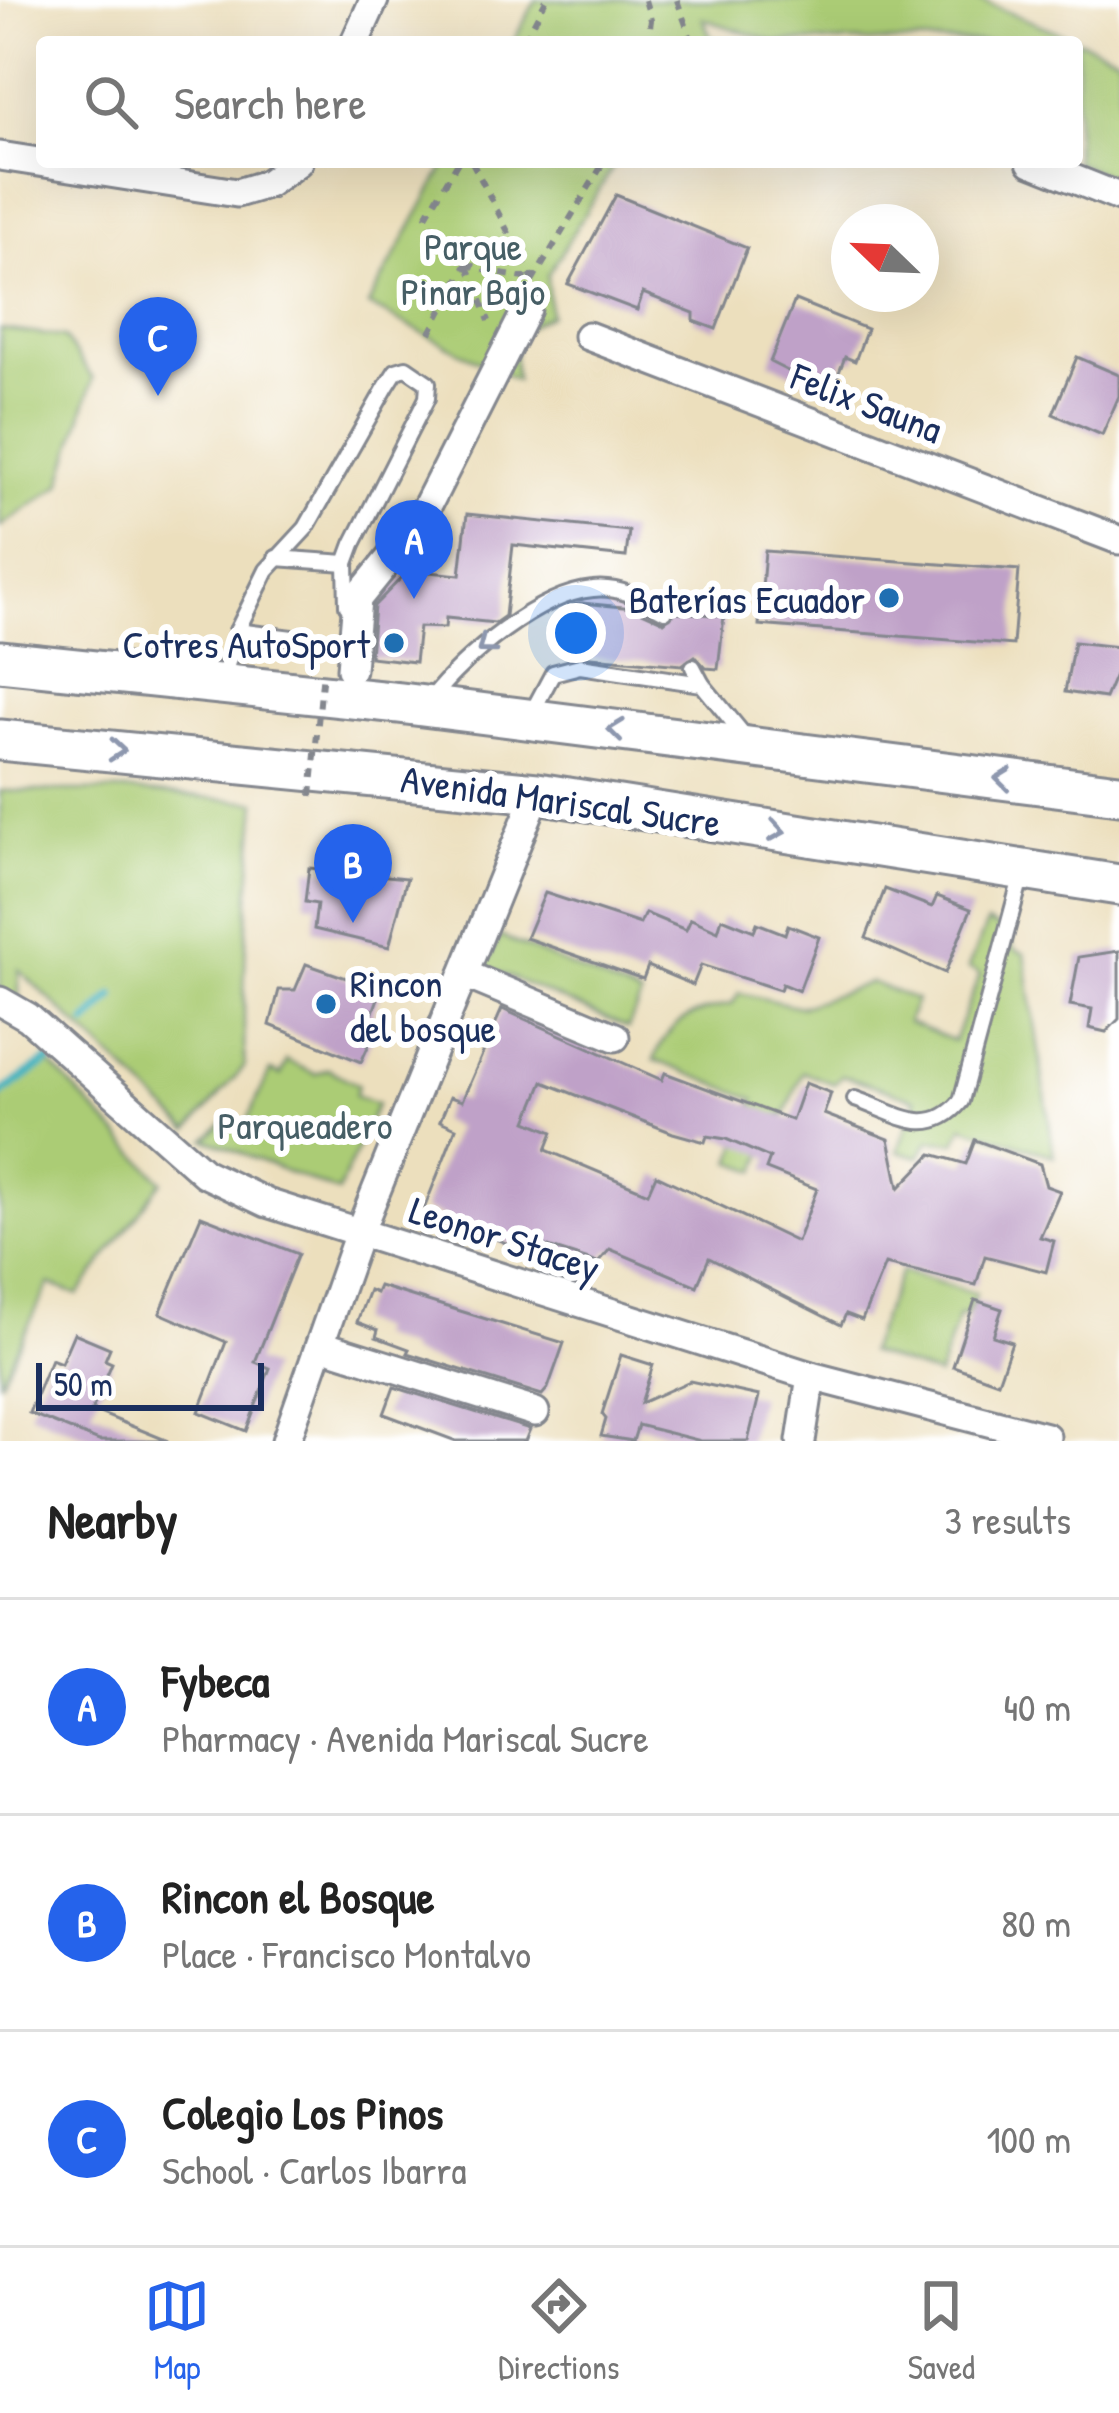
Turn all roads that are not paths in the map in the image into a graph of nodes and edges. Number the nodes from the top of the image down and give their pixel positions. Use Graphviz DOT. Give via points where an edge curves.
graph roads {
  1 [pos="374,0"];
  2 [pos="359,36"];
  3 [pos="0,156"];
  4 [pos="36,162"];
  5 [pos="77,168"];
  6 [pos="290,168"];
  7 [pos="1046,168"];
  8 [pos="1119,197"];
  9 [pos="526,309"];
  10 [pos="588,337"];
  11 [pos="1119,540"];
  12 [pos="276,558"];
  13 [pos="346,563"];
  14 [pos="665,611"];
  15 [pos="237,631"];
  16 [pos="0,661"];
  17 [pos="693,667"];
  18 [pos="338,670"];
  19 [pos="222,684"];
  20 [pos="702,684"];
  21 [pos="426,706"];
  22 [pos="530,719"];
  23 [pos="0,740"];
  24 [pos="754,748"];
  25 [pos="537,793"];
  26 [pos="1119,794"];
  27 [pos="1023,869"];
  28 [pos="1119,884"];
  29 [pos="464,974"];
  30 [pos="0,1000"];
  31 [pos="615,1036"];
  32 [pos="855,1099"];
  33 [pos="359,1233"];
  34 [pos="321,1345"];
  35 [pos="811,1376"];
  36 [pos="536,1412"];
  37 [pos="1046,1437"];
  38 [pos="286,1441"];
  39 [pos="801,1441"];
  1 -- 2 [label="street"];
  3 -- 4 [label="street"];
  5 -- 6 [label="street" via="237,193"];
  7 -- 8 [label="street"];
  9 -- 18 [label="street" via="418,524 357,599"];
  10 -- 11 [label="street, Felix Sauna"];
  12 -- 13 [label="lane"];
  12 -- 13 [label="lane" via="306,528 396,371 418,371 427,398"];
  12 -- 15 [label="lane"];
  13 -- 18 [label="lane"];
  14 -- 21 [label="lane, one-way" via="598,588 563,595 478,649"];
  15 -- 18 [label="lane"];
  15 -- 19 [label="lane"];
  16 -- 19 [label="main road, Avenida Mariscal Sucre"];
  17 -- 20 [label="lane"];
  18 -- 19 [label="main road, Avenida Mariscal Sucre"];
  18 -- 21 [label="main road, Avenida Mariscal Sucre"];
  20 -- 22 [label="lane" via="565,667 553,673"];
  20 -- 24 [label="lane"];
  21 -- 22 [label="main road, Avenida Mariscal Sucre"];
  24 -- 22 [label="main road, Avenida Mariscal Sucre, one-way"];
  23 -- 25 [label="main road, Avenida Mariscal Sucre, one-way"];
  26 -- 24 [label="main road, Avenida Mariscal Sucre, one-way"];
  25 -- 27 [label="main road, Avenida Mariscal Sucre, one-way"];
  25 -- 29 [label="street"];
  27 -- 28 [label="main road, Avenida Mariscal Sucre"];
  27 -- 32 [label="lane" via="962,1101 929,1124"];
  29 -- 31 [label="street"];
  29 -- 33 [label="street"];
  30 -- 33 [label="street, Leonor Stacey" via="203,1173"];
  33 -- 34 [label="street"];
  33 -- 35 [label="street, Leonor Stacey"];
  34 -- 36 [label="street"];
  34 -- 38 [label="street"];
  35 -- 37 [label="street, Leonor Stacey"];
  35 -- 39 [label="street"];
}
